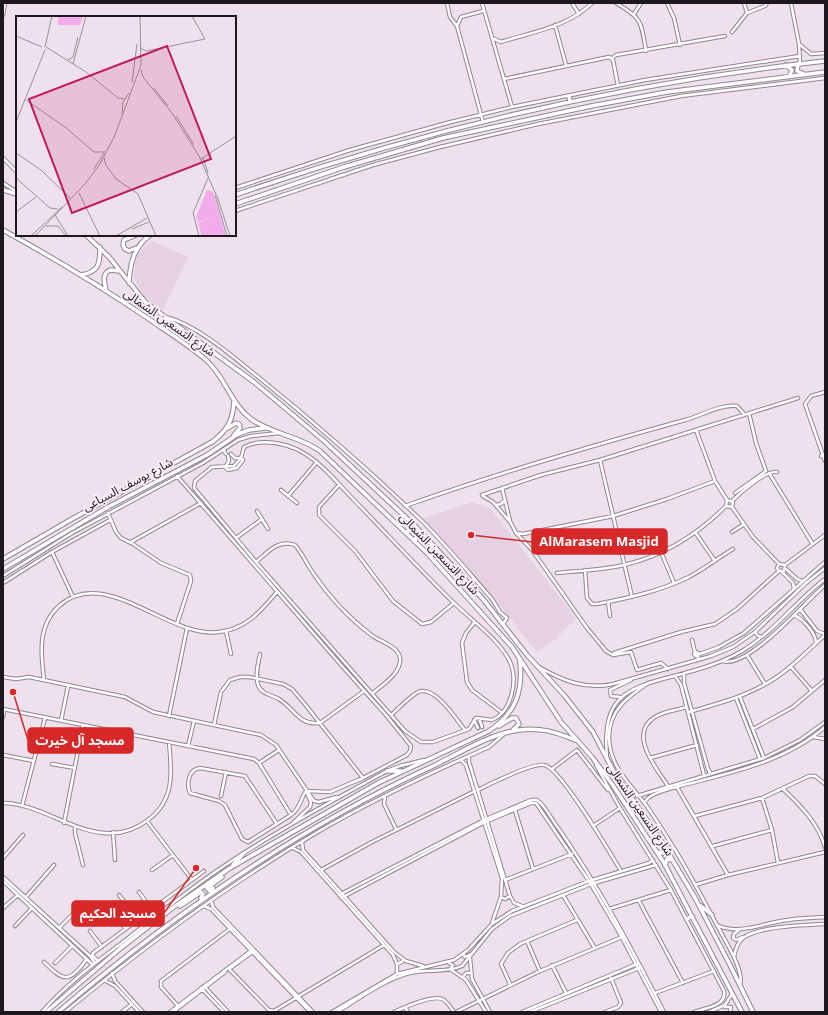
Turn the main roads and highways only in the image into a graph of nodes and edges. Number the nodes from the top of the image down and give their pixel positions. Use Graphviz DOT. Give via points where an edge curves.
graph roads {
  1 [pos="825,61"];
  2 [pos="799,64"];
  3 [pos="786,65"];
  4 [pos="825,72"];
  5 [pos="806,75"];
  6 [pos="789,77"];
  7 [pos="569,96"];
  8 [pos="570,102"];
  9 [pos="3,190"];
  10 [pos="16,193"];
  11 [pos="236,195"];
  12 [pos="236,204"];
  13 [pos="3,230"];
  14 [pos="87,236"];
  15 [pos="134,236"];
  16 [pos="149,236"];
  17 [pos="100,247"];
  18 [pos="138,247"];
  19 [pos="120,271"];
  20 [pos="80,275"];
  21 [pos="129,283"];
  22 [pos="106,292"];
  23 [pos="234,401"];
  24 [pos="266,427"];
  25 [pos="228,428"];
  26 [pos="234,436"];
  27 [pos="186,466"];
  28 [pos="188,471"];
  29 [pos="414,525"];
  30 [pos="406,532"];
  31 [pos="423,534"];
  32 [pos="415,541"];
  33 [pos="3,559"];
  34 [pos="3,569"];
  35 [pos="520,660"];
  36 [pos="496,726"];
  37 [pos="509,732"];
  38 [pos="577,741"];
  39 [pos="387,771"];
  40 [pos="402,771"];
  41 [pos="418,773"];
  42 [pos="420,778"];
  43 [pos="372,786"];
  44 [pos="364,791"];
  45 [pos="376,794"];
  46 [pos="368,798"];
  47 [pos="337,816"];
  48 [pos="339,820"];
  49 [pos="663,844"];
  50 [pos="656,852"];
  51 [pos="243,854"];
  52 [pos="267,857"];
  53 [pos="673,860"];
  54 [pos="270,861"];
  55 [pos="665,866"];
  56 [pos="229,869"];
  57 [pos="234,877"];
  58 [pos="197,902"];
  59 [pos="698,903"];
  60 [pos="171,909"];
  61 [pos="692,916"];
  62 [pos="712,916"];
  63 [pos="687,919"];
  64 [pos="46,1012"];
  65 [pos="58,1012"];
  66 [pos="742,1012"];
  67 [pos="753,1012"];
  1 -- 2 [label="main road"];
  2 -- 3 [label="main road"];
  2 -- 5 [label="main road" via="797,71"];
  3 -- 6 [label="main road" via="792,70"];
  3 -- 8 [label="main road" via="634,89"];
  4 -- 5 [label="main road"];
  5 -- 6 [label="main road"];
  6 -- 12 [label="main road" via="667,92 444,138"];
  7 -- 8 [label="main road"];
  8 -- 11 [label="main road" via="352,157"];
  9 -- 10 [label="main road"];
  13 -- 20 [label="main road, شارع التسعين الشمالى"];
  14 -- 17 [label="main road, شارع التسعين الشمالى"];
  15 -- 18 [label="main road" via="124,240 123,245 129,251"];
  16 -- 18 [label="main road"];
  17 -- 19 [label="main road, شارع التسعين الشمالى"];
  17 -- 20 [label="main road" via="96,269 89,274"];
  18 -- 21 [label="main road" via="132,262"];
  19 -- 21 [label="main road, شارع التسعين الشمالى"];
  19 -- 22 [label="main road" via="111,270 105,273"];
  20 -- 22 [label="main road, شارع التسعين الشمالى"];
  21 -- 29 [label="main road, شارع التسعين الشمالى" via="160,315 280,403"];
  22 -- 23 [label="main road, شارع التسعين الشمالى" via="207,360 220,375"];
  23 -- 24 [label="main road, شارع التسعين الشمالى" via="249,417"];
  23 -- 25 [label="main road" via="233,417"];
  24 -- 26 [label="main road, شارع يوسف السباعى"];
  24 -- 30 [label="main road, شارع التسعين الشمالى" via="303,441 320,451"];
  25 -- 26 [label="main road" via="236,423 240,425"];
  25 -- 33 [label="main road, شارع يوسف السباعى" via="206,446"];
  26 -- 27 [label="main road, شارع يوسف السباعى" via="214,451"];
  27 -- 28 [label="main road"];
  27 -- 34 [label="main road, شارع يوسف السباعى" via="108,507"];
  29 -- 30 [label="main road" via="412,530"];
  29 -- 31 [label="main road, شارع التسعين الشمالى"];
  30 -- 32 [label="main road, شارع التسعين الشمالى"];
  31 -- 32 [label="main road" via="417,535"];
  31 -- 49 [label="main road, شارع التسعين الشمالى" via="473,588 533,663 583,718 621,783"];
  32 -- 35 [label="main road, شارع التسعين الشمالى" via="504,638"];
  35 -- 36 [label="main road" via="518,698 509,715"];
  35 -- 38 [label="main road, شارع التسعين الشمالى" via="553,711"];
  36 -- 37 [label="main road" via="517,718 520,723 518,727"];
  36 -- 40 [label="main road"];
  37 -- 38 [label="main road" via="544,730 557,732"];
  37 -- 41 [label="main road"];
  38 -- 50 [label="main road, شارع التسعين الشمالى" via="595,762"];
  39 -- 40 [label="main road"];
  40 -- 43 [label="main road"];
  41 -- 42 [label="main road"];
  41 -- 45 [label="main road"];
  43 -- 44 [label="main road"];
  43 -- 45 [label="main road" via="371,790"];
  44 -- 46 [label="main road"];
  44 -- 56 [label="main road"];
  45 -- 46 [label="main road"];
  46 -- 47 [label="main road"];
  47 -- 48 [label="main road"];
  47 -- 52 [label="main road"];
  49 -- 50 [label="main road" via="662,854"];
  49 -- 53 [label="main road, شارع التسعين الشمالى"];
  50 -- 55 [label="main road, شارع التسعين الشمالى"];
  51 -- 56 [label="main road"];
  52 -- 54 [label="main road"];
  52 -- 57 [label="main road"];
  53 -- 55 [label="main road" via="667,859"];
  53 -- 59 [label="main road, شارع التسعين الشمالى"];
  55 -- 61 [label="main road, شارع التسعين الشمالى"];
  56 -- 57 [label="main road" via="208,887 208,890"];
  56 -- 60 [label="main road"];
  57 -- 58 [label="main road"];
  58 -- 60 [label="main road" via="203,895 202,892"];
  58 -- 65 [label="main road" via="105,972"];
  59 -- 62 [label="main road"];
  59 -- 67 [label="main road, شارع التسعين الشمالى"];
  60 -- 64 [label="main road" via="120,946"];
  61 -- 63 [label="main road"];
  61 -- 66 [label="main road, شارع التسعين الشمالى"];
}
